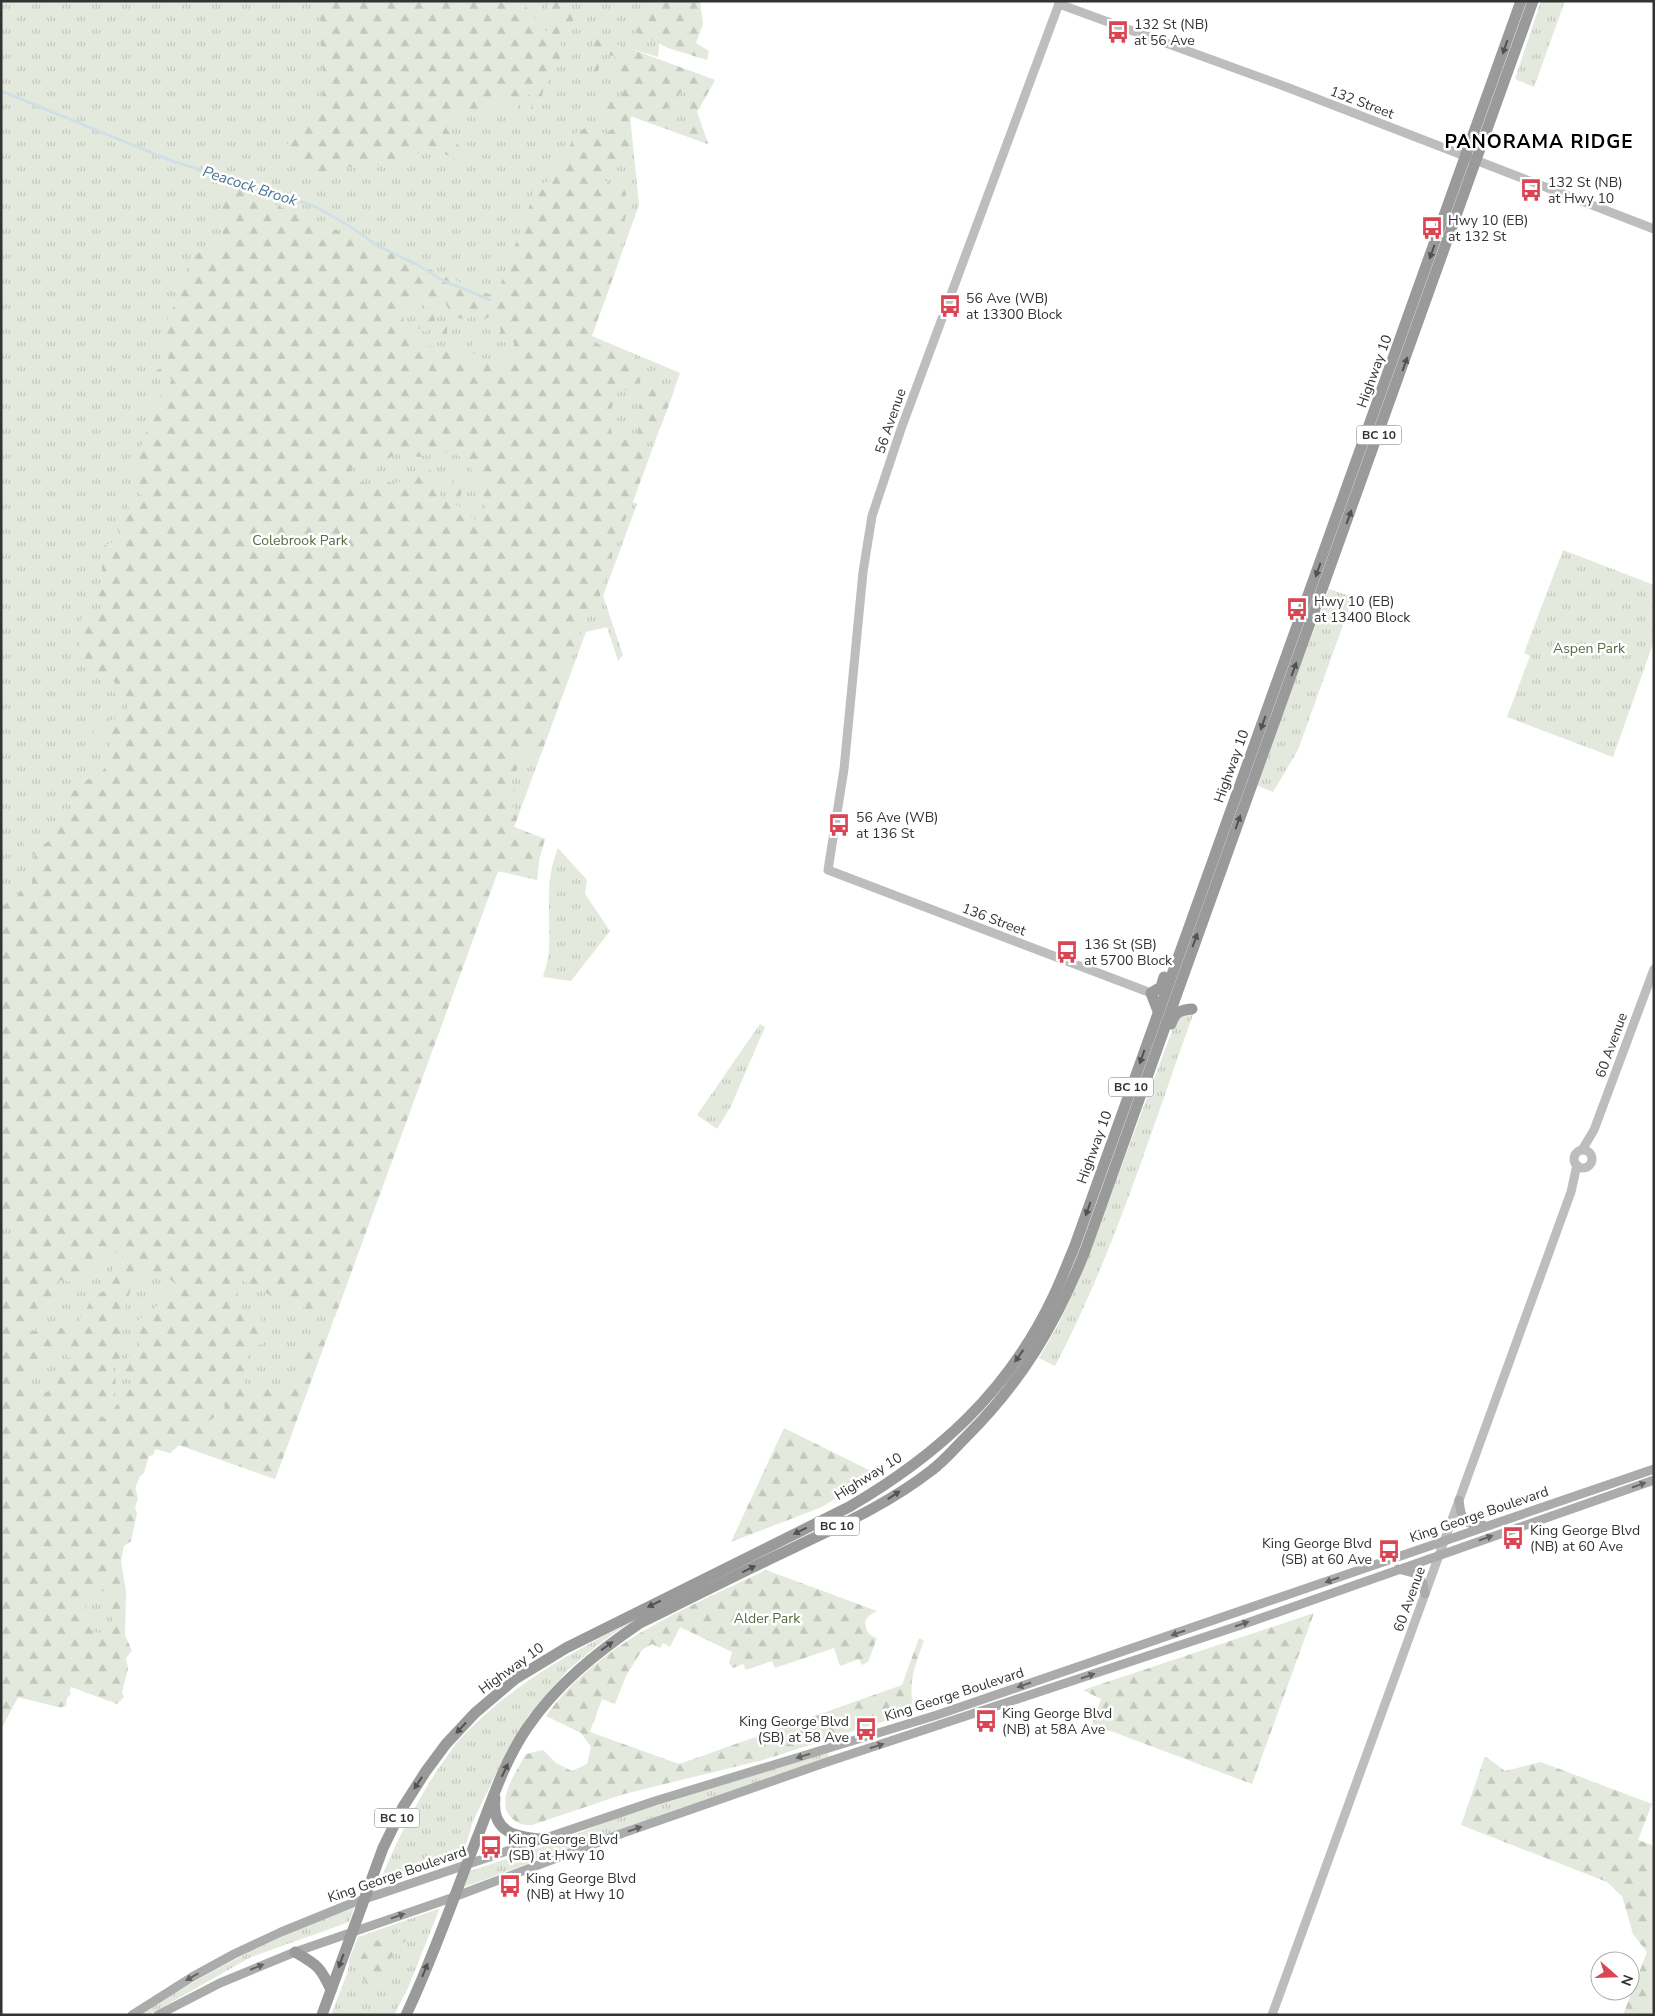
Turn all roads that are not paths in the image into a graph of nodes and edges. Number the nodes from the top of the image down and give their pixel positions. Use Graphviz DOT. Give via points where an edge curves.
graph roads {
  1 [pos="1521,1"];
  2 [pos="1533,1"];
  3 [pos="1059,2"];
  4 [pos="1472,159"];
  5 [pos="1654,229"];
  6 [pos="828,870"];
  7 [pos="1202,890"];
  8 [pos="1654,970"];
  9 [pos="1179,986"];
  10 [pos="1151,993"];
  11 [pos="1158,1011"];
  12 [pos="1132,1117"];
  13 [pos="1586,1153"];
  14 [pos="1577,1165"];
  15 [pos="1586,1167"];
  16 [pos="1571,1192"];
  17 [pos="1654,1469"];
  18 [pos="1654,1480"];
  19 [pos="1459,1500"];
  20 [pos="1491,1524"];
  21 [pos="1444,1541"];
  22 [pos="1440,1554"];
  23 [pos="1396,1569"];
  24 [pos="1425,1594"];
  25 [pos="497,1787"];
  26 [pos="542,1839"];
  27 [pos="467,1864"];
  28 [pos="454,1898"];
  29 [pos="363,1900"];
  30 [pos="352,1932"];
  31 [pos="295,1952"];
  32 [pos="330,1990"];
  33 [pos="132,2015"];
  34 [pos="158,2015"];
  35 [pos="322,2015"];
  36 [pos="406,2015"];
  37 [pos="1272,2015"];
  1 -- 4 [label="highway, Highway 10 / BC 10, one-way"];
  2 -- 4 [label="highway, Highway 10 / BC 10"];
  3 -- 4 [label="street, 132 Street"];
  3 -- 6 [label="street, 56 Avenue" via="904,420 872,516 863,572 844,769"];
  4 -- 5 [label="street, 132 Street"];
  4 -- 7 [label="highway, Highway 10 / BC 10, one-way"];
  9 -- 4 [label="highway, Highway 10 / BC 10, one-way"];
  6 -- 10 [label="street, 136 Street"];
  7 -- 10 [label="highway" via="1193,900 1161,987"];
  7 -- 11 [label="highway, Highway 10 / BC 10"];
  8 -- 13 [label="street, 60 Avenue"];
  9 -- 12 [label="highway, Highway 10 / BC 10"];
  9 -- 12 [label="highway" via="1181,998 1192,1009 1180,1011 1174,1017 1146,1095"];
  10 -- 11 [label="highway"];
  11 -- 29 [label="highway, Highway 10 / BC 10, one-way" via="1074,1248 1053,1297 1020,1355 973,1414 947,1439 889,1484 566,1648 515,1679 475,1713 426,1771 382,1848"];
  25 -- 12 [label="highway, Highway 10 / BC 10, one-way" via="518,1744 537,1715 576,1671 607,1646 640,1623 883,1503 933,1470 984,1420 1030,1361 1061,1308"];
  13 -- 14 [label="street" via="1575,1156"];
  13 -- 15 [label="street" via="1592,1162"];
  14 -- 15 [label="street"];
  14 -- 16 [label="street, 60 Avenue"];
  15 -- 16 [label="street, 60 Avenue"];
  16 -- 19 [label="street, 60 Avenue"];
  17 -- 20 [label="main road, King George Boulevard"];
  22 -- 18 [label="main road, King George Boulevard, one-way"];
  19 -- 20 [label="main road" via="1461,1516 1466,1522 1472,1525"];
  19 -- 21 [label="street, 60 Avenue"];
  20 -- 21 [label="main road, King George Boulevard"];
  21 -- 22 [label="street, 60 Avenue"];
  21 -- 26 [label="main road, King George Boulevard, one-way" via="937,1715"];
  22 -- 23 [label="main road, King George Boulevard"];
  22 -- 24 [label="street, 60 Avenue"];
  23 -- 24 [label="main road" via="1417,1574"];
  28 -- 23 [label="main road, King George Boulevard, one-way" via="623,1833 1247,1623"];
  24 -- 37 [label="street, 60 Avenue"];
  25 -- 26 [label="highway" via="496,1817 504,1828 512,1834"];
  25 -- 27 [label="highway, Highway 10 / BC 10"];
  26 -- 27 [label="main road, King George Boulevard"];
  27 -- 28 [label="highway, Highway 10 / BC 10"];
  27 -- 29 [label="main road, King George Boulevard"];
  30 -- 28 [label="main road, King George Boulevard, one-way"];
  36 -- 28 [label="highway, Highway 10 / BC 10, one-way"];
  29 -- 30 [label="highway, Highway 10 / BC 10"];
  29 -- 33 [label="main road, King George Boulevard, one-way" via="234,1954"];
  30 -- 31 [label="main road, King George Boulevard"];
  30 -- 32 [label="highway, Highway 10 / BC 10, one-way"];
  31 -- 32 [label="highway" via="317,1965"];
  34 -- 31 [label="main road, King George Boulevard, one-way" via="220,1983"];
  32 -- 35 [label="highway, Highway 10 / BC 10"];
}
